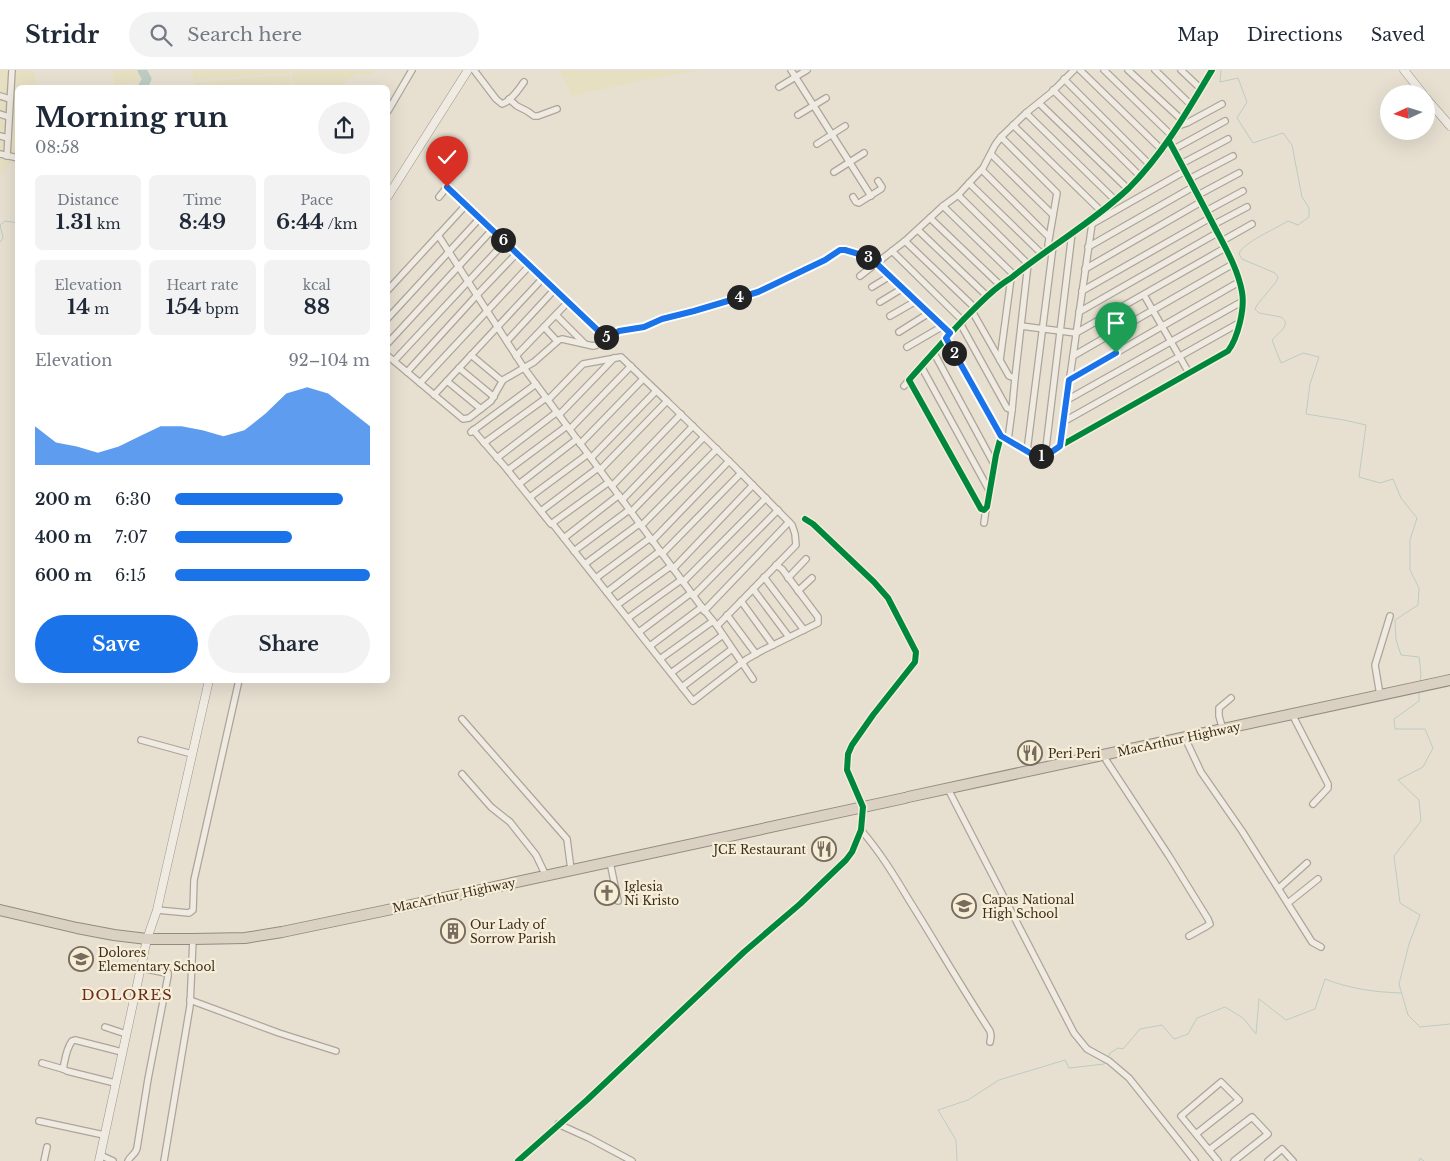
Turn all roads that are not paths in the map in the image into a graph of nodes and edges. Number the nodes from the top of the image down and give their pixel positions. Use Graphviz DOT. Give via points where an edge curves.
graph roads {
  1 [pos="12,70"];
  2 [pos="412,70"];
  3 [pos="468,70"];
  4 [pos="474,70"];
  5 [pos="791,70"];
  6 [pos="807,70"];
  7 [pos="1074,70"];
  8 [pos="1080,70"];
  9 [pos="1104,70"];
  10 [pos="1128,70"];
  11 [pos="1155,70"];
  12 [pos="1181,70"];
  13 [pos="1212,70"];
  14 [pos="1404,70"];
  15 [pos="796,77"];
  16 [pos="1064,79"];
  17 [pos="524,82"];
  18 [pos="1416,85"];
  19 [pos="779,87"];
  20 [pos="1201,89"];
  21 [pos="1053,90"];
  22 [pos="0,96"];
  23 [pos="10,98"];
  24 [pos="826,98"];
  25 [pos="509,99"];
  26 [pos="1039,102"];
  27 [pos="1222,104"];
  28 [pos="1191,105"];
  29 [pos="814,106"];
  30 [pos="390,108"];
  31 [pos="1435,108"];
  32 [pos="557,109"];
  33 [pos="1026,113"];
  34 [pos="0,114"];
  35 [pos="798,115"];
  36 [pos="9,117"];
  37 [pos="1225,121"];
  38 [pos="1180,123"];
  39 [pos="1013,125"];
  40 [pos="845,126"];
  41 [pos="1450,126"];
  42 [pos="832,134"];
  43 [pos="0,136"];
  44 [pos="1001,137"];
  45 [pos="8,138"];
  46 [pos="1171,138"];
  47 [pos="1228,139"];
  48 [pos="817,144"];
  49 [pos="1174,149"];
  50 [pos="1162,150"];
  51 [pos="0,154"];
  52 [pos="864,154"];
  53 [pos="991,154"];
  54 [pos="7,156"];
  55 [pos="1233,156"];
  56 [pos="15,157"];
  57 [pos="849,163"];
  58 [pos="1182,164"];
  59 [pos="1150,165"];
  60 [pos="982,170"];
  61 [pos="1185,171"];
  62 [pos="834,172"];
  63 [pos="1239,173"];
  64 [pos="1140,176"];
  65 [pos="1190,179"];
  66 [pos="878,181"];
  67 [pos="969,183"];
  68 [pos="1193,187"];
  69 [pos="1128,189"];
  70 [pos="1243,190"];
  71 [pos="390,193"];
  72 [pos="958,195"];
  73 [pos="1198,195"];
  74 [pos="871,196"];
  75 [pos="439,197"];
  76 [pos="852,197"];
  77 [pos="1115,200"];
  78 [pos="1201,202"];
  79 [pos="466,205"];
  80 [pos="943,206"];
  81 [pos="1248,207"];
  82 [pos="1101,211"];
  83 [pos="1206,211"];
  84 [pos="1053,214"];
  85 [pos="1093,217"];
  86 [pos="480,218"];
  87 [pos="930,218"];
  88 [pos="1210,218"];
  89 [pos="1092,224"];
  90 [pos="1252,224"];
  91 [pos="1214,225"];
  92 [pos="492,230"];
  93 [pos="918,230"];
  94 [pos="1072,233"];
  95 [pos="1218,233"];
  96 [pos="438,235"];
  97 [pos="1049,237"];
  98 [pos="905,241"];
  99 [pos="1222,241"];
  100 [pos="505,242"];
  101 [pos="1051,247"];
  102 [pos="1088,247"];
  103 [pos="1225,248"];
  104 [pos="449,251"];
  105 [pos="892,251"];
  106 [pos="517,253"];
  107 [pos="1042,254"];
  108 [pos="878,262"];
  109 [pos="1028,264"];
  110 [pos="1233,264"];
  111 [pos="530,265"];
  112 [pos="459,266"];
  113 [pos="1085,269"];
  114 [pos="860,276"];
  115 [pos="890,276"];
  116 [pos="1012,277"];
  117 [pos="543,278"];
  118 [pos="468,281"];
  119 [pos="1239,282"];
  120 [pos="1000,285"];
  121 [pos="872,287"];
  122 [pos="390,288"];
  123 [pos="903,288"];
  124 [pos="555,289"];
  125 [pos="1082,290"];
  126 [pos="477,294"];
  127 [pos="1144,295"];
  128 [pos="987,296"];
  129 [pos="916,301"];
  130 [pos="1243,301"];
  131 [pos="568,302"];
  132 [pos="880,302"];
  133 [pos="973,310"];
  134 [pos="1153,310"];
  135 [pos="488,311"];
  136 [pos="1079,312"];
  137 [pos="929,313"];
  138 [pos="556,315"];
  139 [pos="390,316"];
  140 [pos="890,316"];
  141 [pos="961,322"];
  142 [pos="1239,323"];
  143 [pos="497,326"];
  144 [pos="943,326"];
  145 [pos="1021,326"];
  146 [pos="1162,326"];
  147 [pos="544,327"];
  148 [pos="1042,329"];
  149 [pos="1060,331"];
  150 [pos="899,332"];
  151 [pos="1076,333"];
  152 [pos="948,336"];
  153 [pos="607,339"];
  154 [pos="507,341"];
  155 [pos="558,341"];
  156 [pos="1171,341"];
  157 [pos="390,342"];
  158 [pos="584,343"];
  159 [pos="907,347"];
  160 [pos="934,353"];
  161 [pos="471,355"];
  162 [pos="516,356"];
  163 [pos="1073,356"];
  164 [pos="1180,357"];
  165 [pos="390,358"];
  166 [pos="614,358"];
  167 [pos="1000,360"];
  168 [pos="394,361"];
  169 [pos="631,366"];
  170 [pos="921,366"];
  171 [pos="459,368"];
  172 [pos="524,368"];
  173 [pos="407,372"];
  174 [pos="1189,373"];
  175 [pos="643,378"];
  176 [pos="1015,378"];
  177 [pos="908,380"];
  178 [pos="1069,380"];
  179 [pos="447,381"];
  180 [pos="502,381"];
  181 [pos="420,384"];
  182 [pos="536,384"];
  183 [pos="904,386"];
  184 [pos="656,390"];
  185 [pos="434,395"];
  186 [pos="494,397"];
  187 [pos="547,399"];
  188 [pos="1066,400"];
  189 [pos="667,401"];
  190 [pos="481,409"];
  191 [pos="1012,410"];
  192 [pos="558,414"];
  193 [pos="681,414"];
  194 [pos="1063,422"];
  195 [pos="693,426"];
  196 [pos="568,428"];
  197 [pos="1001,436"];
  198 [pos="704,437"];
  199 [pos="1008,440"];
  200 [pos="579,442"];
  201 [pos="484,443"];
  202 [pos="1060,446"];
  203 [pos="716,449"];
  204 [pos="1027,451"];
  205 [pos="589,456"];
  206 [pos="1045,456"];
  207 [pos="497,458"];
  208 [pos="729,461"];
  209 [pos="994,464"];
  210 [pos="599,469"];
  211 [pos="508,470"];
  212 [pos="741,473"];
  213 [pos="519,484"];
  214 [pos="610,484"];
  215 [pos="753,485"];
  216 [pos="989,490"];
  217 [pos="530,497"];
  218 [pos="620,498"];
  219 [pos="766,498"];
  220 [pos="986,509"];
  221 [pos="778,510"];
  222 [pos="541,511"];
  223 [pos="630,511"];
  224 [pos="805,519"];
  225 [pos="789,522"];
  226 [pos="552,523"];
  227 [pos="984,523"];
  228 [pos="641,525"];
  229 [pos="564,538"];
  230 [pos="651,539"];
  231 [pos="574,551"];
  232 [pos="661,553"];
  233 [pos="806,559"];
  234 [pos="585,564"];
  235 [pos="776,565"];
  236 [pos="672,567"];
  237 [pos="764,577"];
  238 [pos="596,578"];
  239 [pos="788,578"];
  240 [pos="812,578"];
  241 [pos="682,581"];
  242 [pos="753,589"];
  243 [pos="607,592"];
  244 [pos="798,592"];
  245 [pos="692,595"];
  246 [pos="741,601"];
  247 [pos="617,605"];
  248 [pos="703,609"];
  249 [pos="727,615"];
  250 [pos="1390,616"];
  251 [pos="628,618"];
  252 [pos="715,623"];
  253 [pos="804,630"];
  254 [pos="639,632"];
  255 [pos="723,634"];
  256 [pos="789,637"];
  257 [pos="773,645"];
  258 [pos="650,646"];
  259 [pos="732,649"];
  260 [pos="756,654"];
  261 [pos="660,659"];
  262 [pos="742,663"];
  263 [pos="671,673"];
  264 [pos="753,679"];
  265 [pos="1450,680"];
  266 [pos="208,683"];
  267 [pos="238,683"];
  268 [pos="682,687"];
  269 [pos="1380,696"];
  270 [pos="1231,698"];
  271 [pos="1292,714"];
  272 [pos="462,719"];
  273 [pos="1222,730"];
  274 [pos="1185,738"];
  275 [pos="141,740"];
  276 [pos="1167,742"];
  277 [pos="192,754"];
  278 [pos="1106,760"];
  279 [pos="1069,763"];
  280 [pos="462,774"];
  281 [pos="948,789"];
  282 [pos="1313,804"];
  283 [pos="862,807"];
  284 [pos="861,830"];
  285 [pos="610,862"];
  286 [pos="1307,863"];
  287 [pos="570,870"];
  288 [pos="546,876"];
  289 [pos="1318,879"];
  290 [pos="1279,888"];
  291 [pos="618,901"];
  292 [pos="1288,902"];
  293 [pos="0,910"];
  294 [pos="157,910"];
  295 [pos="1190,936"];
  296 [pos="147,939"];
  297 [pos="193,939"];
  298 [pos="1321,947"];
  299 [pos="141,968"];
  300 [pos="190,1000"];
  301 [pos="105,1027"];
  302 [pos="126,1034"];
  303 [pos="990,1042"];
  304 [pos="336,1051"];
  305 [pos="122,1052"];
  306 [pos="42,1063"];
  307 [pos="63,1069"];
  308 [pos="115,1083"];
  309 [pos="40,1121"];
  310 [pos="558,1124"];
  311 [pos="1196,1134"];
  312 [pos="104,1135"];
  313 [pos="47,1147"];
  314 [pos="1209,1150"];
  315 [pos="100,1158"];
  316 [pos="44,1161"];
  317 [pos="113,1161"];
  318 [pos="128,1161"];
  319 [pos="164,1161"];
  320 [pos="518,1161"];
  321 [pos="632,1161"];
  322 [pos="1195,1161"];
  323 [pos="1218,1161"];
  324 [pos="1234,1161"];
  325 [pos="1268,1161"];
  326 [pos="1293,1161"];
  1 -- 23 [label="street"];
  2 -- 30 [label="street"];
  3 -- 71 [label="street"];
  4 -- 25 [label="street" via="499,102"];
  5 -- 15 [label="street"];
  6 -- 15 [label="street"];
  7 -- 16 [label="street"];
  8 -- 50 [label="street"];
  9 -- 46 [label="street"];
  10 -- 38 [label="street"];
  11 -- 28 [label="street"];
  12 -- 20 [label="street"];
  13 -- 20 [label="street"];
  14 -- 18 [label="street"];
  15 -- 19 [label="street"];
  15 -- 29 [label="street"];
  16 -- 21 [label="street"];
  16 -- 59 [label="street"];
  17 -- 25 [label="street"];
  20 -- 28 [label="street"];
  21 -- 26 [label="street"];
  21 -- 64 [label="street"];
  22 -- 23 [label="street"];
  23 -- 36 [label="street"];
  24 -- 29 [label="street"];
  25 -- 32 [label="street" via="534,116"];
  26 -- 33 [label="street"];
  26 -- 69 [label="street"];
  27 -- 38 [label="street"];
  28 -- 38 [label="street"];
  29 -- 35 [label="street"];
  29 -- 42 [label="street"];
  31 -- 41 [label="street"];
  33 -- 39 [label="street"];
  33 -- 77 [label="street"];
  34 -- 36 [label="street"];
  36 -- 45 [label="street"];
  37 -- 49 [label="street"];
  38 -- 46 [label="street"];
  39 -- 44 [label="street"];
  39 -- 82 [label="street"];
  40 -- 42 [label="street"];
  42 -- 48 [label="street"];
  42 -- 57 [label="street"];
  43 -- 45 [label="street"];
  44 -- 53 [label="street"];
  44 -- 84 [label="street" via="1057,193"];
  45 -- 54 [label="street"];
  46 -- 49 [label="street"];
  46 -- 50 [label="street"];
  47 -- 58 [label="street"];
  49 -- 58 [label="street"];
  50 -- 59 [label="street"];
  51 -- 54 [label="street"];
  52 -- 57 [label="street"];
  53 -- 60 [label="street"];
  53 -- 84 [label="street"];
  54 -- 56 [label="street"];
  55 -- 65 [label="street"];
  57 -- 62 [label="street"];
  57 -- 74 [label="street"];
  58 -- 61 [label="street"];
  59 -- 64 [label="street"];
  60 -- 67 [label="street"];
  60 -- 97 [label="street"];
  61 -- 65 [label="street"];
  61 -- 89 [label="street"];
  63 -- 73 [label="street"];
  64 -- 69 [label="street"];
  65 -- 68 [label="street"];
  66 -- 74 [label="street" via="882,188"];
  67 -- 72 [label="street"];
  67 -- 107 [label="street"];
  68 -- 73 [label="street"];
  68 -- 102 [label="street"];
  69 -- 77 [label="street"];
  70 -- 83 [label="street"];
  72 -- 80 [label="street"];
  72 -- 109 [label="street"];
  73 -- 78 [label="street"];
  74 -- 76 [label="street" via="857,203"];
  75 -- 79 [label="street" via="447,187"];
  77 -- 82 [label="street"];
  78 -- 83 [label="street"];
  78 -- 113 [label="street"];
  79 -- 86 [label="street"];
  79 -- 96 [label="street"];
  80 -- 87 [label="street"];
  80 -- 116 [label="street"];
  81 -- 91 [label="street"];
  82 -- 85 [label="street"];
  83 -- 88 [label="street"];
  84 -- 97 [label="street"];
  85 -- 89 [label="street"];
  85 -- 94 [label="street"];
  86 -- 92 [label="street"];
  86 -- 104 [label="street"];
  87 -- 93 [label="street"];
  87 -- 120 [label="street"];
  88 -- 91 [label="street"];
  88 -- 125 [label="street"];
  89 -- 102 [label="street"];
  90 -- 99 [label="street"];
  91 -- 95 [label="street"];
  92 -- 100 [label="street"];
  92 -- 112 [label="street"];
  93 -- 98 [label="street"];
  93 -- 128 [label="street"];
  94 -- 101 [label="street"];
  94 -- 149 [label="street"];
  95 -- 99 [label="street"];
  95 -- 136 [label="street"];
  96 -- 104 [label="street"];
  96 -- 122 [label="street"];
  97 -- 101 [label="street" via="1048,245"];
  98 -- 105 [label="street"];
  98 -- 133 [label="street"];
  99 -- 103 [label="street"];
  100 -- 106 [label="street"];
  100 -- 118 [label="street"];
  101 -- 107 [label="street"];
  101 -- 148 [label="street"];
  102 -- 113 [label="street"];
  103 -- 110 [label="street"];
  103 -- 127 [label="street"];
  104 -- 112 [label="street"];
  104 -- 139 [label="street"];
  105 -- 108 [label="street"];
  105 -- 141 [label="street"];
  106 -- 111 [label="street"];
  106 -- 126 [label="street"];
  107 -- 109 [label="street"];
  108 -- 114 [label="street"];
  108 -- 115 [label="street"];
  108 -- 153 [label="street" via="840,250 758,292 644,327 619,331"];
  109 -- 116 [label="street"];
  109 -- 145 [label="street"];
  110 -- 119 [label="street"];
  110 -- 134 [label="street"];
  111 -- 117 [label="street"];
  111 -- 135 [label="street"];
  112 -- 118 [label="street"];
  112 -- 157 [label="street"];
  113 -- 125 [label="street"];
  115 -- 121 [label="street"];
  115 -- 123 [label="street"];
  116 -- 120 [label="street"];
  116 -- 167 [label="street"];
  117 -- 124 [label="street"];
  117 -- 143 [label="street"];
  118 -- 126 [label="street"];
  118 -- 168 [label="street"];
  119 -- 130 [label="street"];
  119 -- 146 [label="street"];
  120 -- 128 [label="street"];
  123 -- 129 [label="street"];
  123 -- 132 [label="street"];
  124 -- 131 [label="street"];
  124 -- 154 [label="street"];
  125 -- 136 [label="street"];
  126 -- 135 [label="street"];
  126 -- 173 [label="street"];
  127 -- 134 [label="street"];
  127 -- 151 [label="street"];
  128 -- 133 [label="street"];
  129 -- 137 [label="street"];
  129 -- 140 [label="street"];
  130 -- 142 [label="street"];
  130 -- 156 [label="street"];
  131 -- 138 [label="street"];
  131 -- 153 [label="street"];
  133 -- 141 [label="street"];
  133 -- 167 [label="street"];
  134 -- 146 [label="street"];
  134 -- 163 [label="street"];
  135 -- 143 [label="street"];
  135 -- 181 [label="street"];
  136 -- 151 [label="street"];
  137 -- 144 [label="street"];
  137 -- 150 [label="street"];
  138 -- 147 [label="street"];
  138 -- 158 [label="street"];
  141 -- 152 [label="street"];
  141 -- 191 [label="street" via="1007,408"];
  142 -- 164 [label="street"];
  142 -- 174 [label="street" via="1236,339 1228,351"];
  143 -- 154 [label="street"];
  143 -- 161 [label="street"];
  144 -- 152 [label="street"];
  144 -- 159 [label="street"];
  145 -- 148 [label="street"];
  145 -- 176 [label="street"];
  146 -- 156 [label="street"];
  146 -- 178 [label="street"];
  147 -- 155 [label="street"];
  147 -- 162 [label="street"];
  148 -- 149 [label="street"];
  148 -- 204 [label="street"];
  149 -- 151 [label="street"];
  149 -- 206 [label="street"];
  151 -- 163 [label="street"];
  152 -- 160 [label="street"];
  152 -- 197 [label="street"];
  153 -- 158 [label="street" via="593,346"];
  154 -- 162 [label="street"];
  155 -- 158 [label="street"];
  155 -- 172 [label="street"];
  156 -- 164 [label="street"];
  156 -- 188 [label="street"];
  160 -- 170 [label="street"];
  160 -- 209 [label="street"];
  161 -- 171 [label="street"];
  161 -- 180 [label="street"];
  162 -- 172 [label="street"];
  163 -- 178 [label="street"];
  164 -- 174 [label="street"];
  164 -- 194 [label="street"];
  165 -- 168 [label="street"];
  166 -- 169 [label="street" via="621,357"];
  166 -- 187 [label="street" via="583,364"];
  166 -- 192 [label="street"];
  167 -- 176 [label="street" via="1009,376"];
  168 -- 173 [label="street"];
  169 -- 175 [label="street"];
  169 -- 196 [label="street"];
  170 -- 177 [label="street"];
  170 -- 216 [label="street"];
  171 -- 179 [label="street"];
  171 -- 186 [label="street"];
  172 -- 180 [label="street"];
  172 -- 182 [label="street"];
  173 -- 181 [label="street"];
  174 -- 202 [label="street"];
  175 -- 184 [label="street"];
  175 -- 200 [label="street"];
  176 -- 191 [label="street"];
  177 -- 183 [label="street"];
  177 -- 220 [label="street" via="978,506"];
  178 -- 188 [label="street"];
  179 -- 185 [label="street"];
  179 -- 190 [label="street"];
  180 -- 186 [label="street"];
  181 -- 185 [label="street"];
  182 -- 187 [label="street"];
  182 -- 201 [label="street" via="472,431"];
  184 -- 189 [label="street"];
  184 -- 205 [label="street"];
  185 -- 190 [label="street" via="463,419"];
  186 -- 190 [label="street"];
  187 -- 192 [label="street"];
  187 -- 201 [label="street"];
  188 -- 194 [label="street"];
  189 -- 193 [label="street"];
  189 -- 210 [label="street"];
  191 -- 199 [label="street"];
  192 -- 196 [label="street"];
  192 -- 207 [label="street"];
  193 -- 195 [label="street"];
  193 -- 214 [label="street"];
  194 -- 202 [label="street"];
  195 -- 198 [label="street"];
  195 -- 218 [label="street"];
  196 -- 200 [label="street"];
  196 -- 211 [label="street"];
  197 -- 199 [label="street"];
  197 -- 209 [label="street"];
  198 -- 203 [label="street"];
  198 -- 223 [label="street"];
  199 -- 204 [label="street"];
  200 -- 205 [label="street"];
  200 -- 213 [label="street"];
  201 -- 207 [label="street"];
  202 -- 206 [label="street"];
  203 -- 208 [label="street"];
  203 -- 228 [label="street"];
  204 -- 206 [label="street" via="1035,456"];
  205 -- 210 [label="street"];
  205 -- 217 [label="street"];
  207 -- 211 [label="street"];
  208 -- 212 [label="street"];
  208 -- 230 [label="street"];
  209 -- 216 [label="street"];
  210 -- 214 [label="street"];
  210 -- 222 [label="street"];
  211 -- 213 [label="street"];
  212 -- 215 [label="street"];
  212 -- 232 [label="street"];
  213 -- 217 [label="street"];
  214 -- 218 [label="street"];
  214 -- 226 [label="street"];
  215 -- 219 [label="street"];
  215 -- 236 [label="street"];
  216 -- 220 [label="street"];
  217 -- 222 [label="street"];
  218 -- 223 [label="street"];
  218 -- 229 [label="street"];
  219 -- 221 [label="street"];
  219 -- 241 [label="street"];
  220 -- 227 [label="street"];
  221 -- 225 [label="street"];
  221 -- 245 [label="street"];
  222 -- 226 [label="street"];
  223 -- 228 [label="street"];
  223 -- 231 [label="street"];
  224 -- 283 [label="street" via="888,598 916,652 914,662 848,754 847,770"];
  225 -- 235 [label="street" via="796,545"];
  225 -- 248 [label="street"];
  226 -- 229 [label="street"];
  228 -- 230 [label="street"];
  228 -- 234 [label="street"];
  229 -- 231 [label="street"];
  230 -- 232 [label="street"];
  230 -- 238 [label="street"];
  231 -- 234 [label="street"];
  232 -- 236 [label="street"];
  232 -- 243 [label="street"];
  233 -- 239 [label="street"];
  234 -- 238 [label="street"];
  235 -- 237 [label="street"];
  235 -- 239 [label="street"];
  236 -- 241 [label="street"];
  236 -- 247 [label="street"];
  237 -- 242 [label="street"];
  237 -- 253 [label="street"];
  238 -- 243 [label="street"];
  239 -- 244 [label="street"];
  240 -- 244 [label="street"];
  241 -- 245 [label="street"];
  241 -- 251 [label="street"];
  242 -- 246 [label="street"];
  242 -- 256 [label="street"];
  243 -- 247 [label="street"];
  244 -- 253 [label="street" via="819,620"];
  245 -- 248 [label="street"];
  245 -- 254 [label="street"];
  246 -- 249 [label="street"];
  246 -- 257 [label="street"];
  247 -- 251 [label="street"];
  248 -- 252 [label="street"];
  248 -- 258 [label="street"];
  249 -- 252 [label="street"];
  249 -- 260 [label="street"];
  250 -- 269 [label="street" via="1375,666"];
  251 -- 254 [label="street"];
  252 -- 255 [label="street"];
  252 -- 261 [label="street"];
  253 -- 256 [label="street"];
  254 -- 258 [label="street"];
  255 -- 259 [label="street"];
  255 -- 263 [label="street"];
  256 -- 257 [label="street"];
  257 -- 260 [label="street"];
  258 -- 261 [label="street"];
  259 -- 262 [label="street"];
  259 -- 268 [label="street"];
  260 -- 262 [label="street"];
  261 -- 263 [label="street"];
  262 -- 264 [label="street"];
  262 -- 268 [label="street" via="693,701"];
  263 -- 268 [label="street"];
  265 -- 269 [label="highway, MacArthur Highway"];
  266 -- 277 [label="street"];
  267 -- 294 [label="street" via="194,880 193,910 189,913"];
  269 -- 271 [label="highway, MacArthur Highway"];
  270 -- 273 [label="street" via="1218,708"];
  271 -- 273 [label="highway, MacArthur Highway"];
  271 -- 282 [label="street" via="1328,784"];
  272 -- 287 [label="street" via="567,839"];
  273 -- 274 [label="highway, MacArthur Highway"];
  274 -- 276 [label="highway, MacArthur Highway"];
  274 -- 290 [label="street" via="1201,772"];
  275 -- 277 [label="street"];
  276 -- 278 [label="highway" via="1154,750"];
  276 -- 279 [label="highway, MacArthur Highway"];
  277 -- 294 [label="street"];
  278 -- 279 [label="highway" via="1088,764"];
  278 -- 295 [label="street" via="1208,919 1210,924"];
  279 -- 281 [label="highway, MacArthur Highway"];
  280 -- 288 [label="street" via="490,807 510,822 536,855"];
  281 -- 283 [label="highway, MacArthur Highway"];
  281 -- 322 [label="street" via="1074,1033 1087,1048 1129,1078"];
  283 -- 284 [label="street"];
  283 -- 285 [label="highway, MacArthur Highway"];
  284 -- 303 [label="street" via="887,864 990,1031"];
  284 -- 310 [label="street" via="846,860"];
  285 -- 287 [label="highway, MacArthur Highway"];
  285 -- 291 [label="street"];
  286 -- 290 [label="street"];
  287 -- 288 [label="highway, MacArthur Highway"];
  288 -- 297 [label="highway, MacArthur Highway" via="282,932 245,938"];
  289 -- 292 [label="street"];
  290 -- 292 [label="street"];
  292 -- 298 [label="street" via="1312,942"];
  293 -- 296 [label="highway, MacArthur Highway" via="77,928"];
  294 -- 296 [label="street"];
  296 -- 297 [label="highway, MacArthur Highway"];
  296 -- 299 [label="street"];
  297 -- 300 [label="street"];
  299 -- 302 [label="street"];
  299 -- 318 [label="street" via="167,973 168,976 137,1151"];
  300 -- 304 [label="street"];
  300 -- 319 [label="street"];
  301 -- 302 [label="street"];
  302 -- 305 [label="street"];
  305 -- 307 [label="street" via="74,1040 69,1044"];
  305 -- 308 [label="street"];
  306 -- 307 [label="street"];
  307 -- 308 [label="street"];
  308 -- 312 [label="street"];
  309 -- 312 [label="street"];
  310 -- 320 [label="street"];
  310 -- 321 [label="street"];
  311 -- 311 [label="street" via="1238,1100 1222,1082 1181,1116"];
  311 -- 314 [label="street"];
  312 -- 315 [label="street"];
  313 -- 316 [label="street"];
  314 -- 323 [label="street"];
  314 -- 324 [label="street" via="1252,1116 1268,1134"];
  315 -- 317 [label="street"];
  325 -- 326 [label="street" via="1282,1149"];
}
